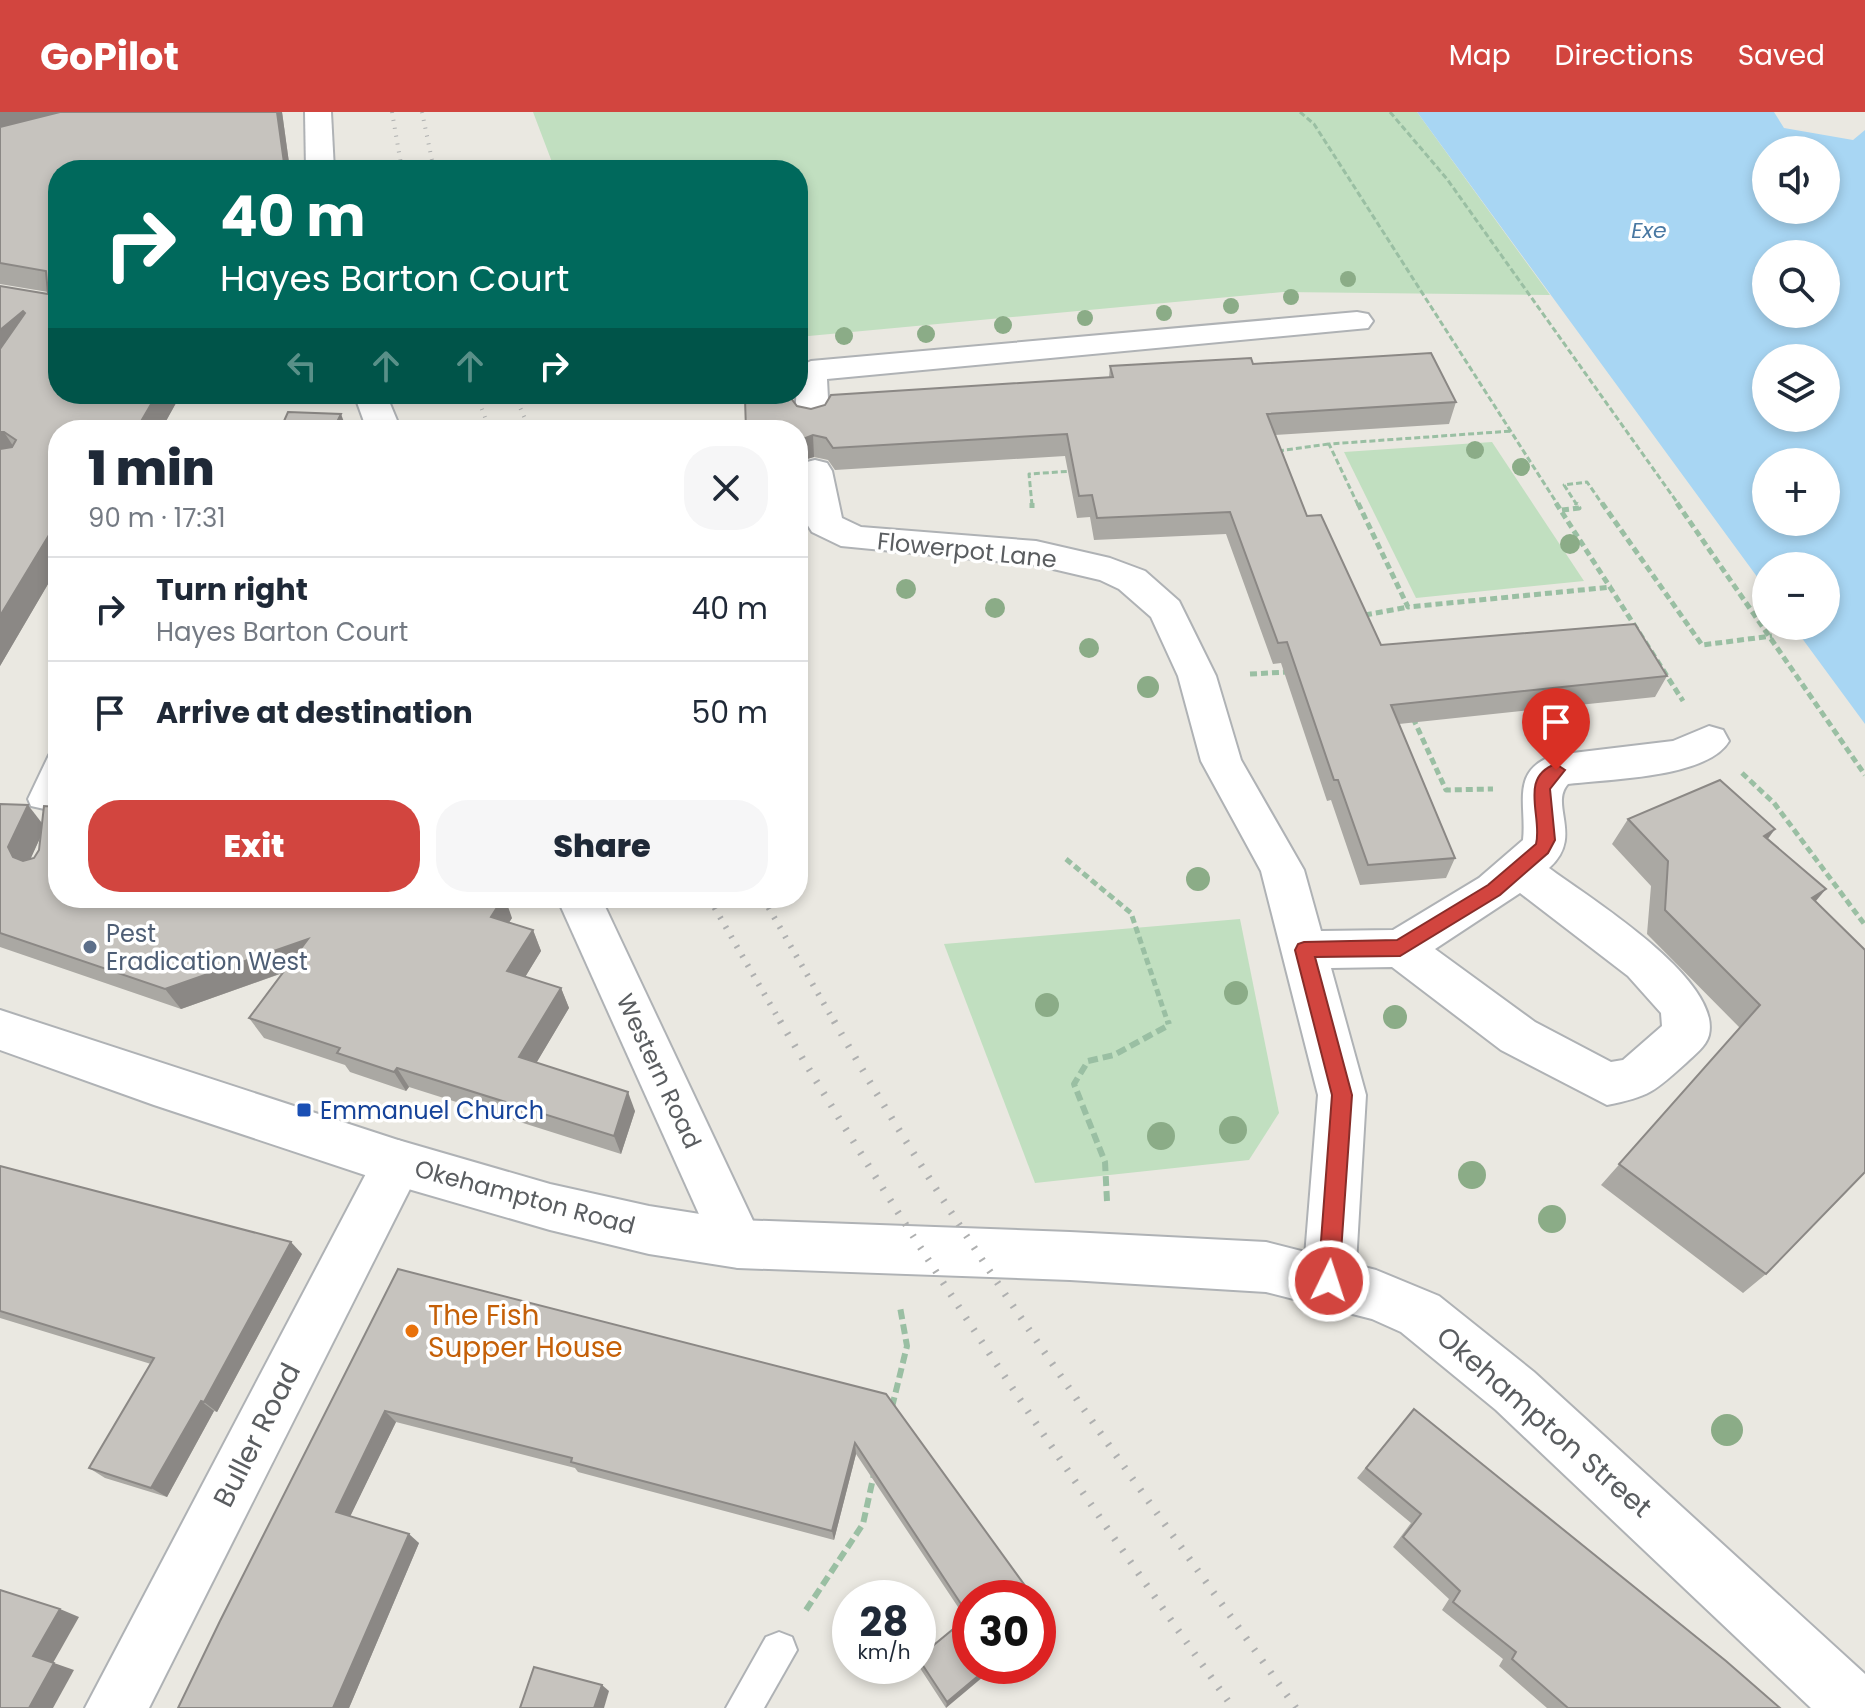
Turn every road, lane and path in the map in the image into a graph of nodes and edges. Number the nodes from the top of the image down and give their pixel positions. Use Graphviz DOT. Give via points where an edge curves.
graph roads {
  1 [pos="318,112"];
  2 [pos="1300,112"];
  3 [pos="1390,112"];
  4 [pos="320,160"];
  5 [pos="1357,321"];
  6 [pos="812,418"];
  7 [pos="1512,431"];
  8 [pos="1329,444"];
  9 [pos="1268,452"];
  10 [pos="815,471"];
  11 [pos="1083,471"];
  12 [pos="1562,510"];
  13 [pos="1036,553"];
  14 [pos="1612,587"];
  15 [pos="1408,607"];
  16 [pos="1752,608"];
  17 [pos="1370,626"];
  18 [pos="1752,639"];
  19 [pos="1775,640"];
  20 [pos="1300,671"];
  21 [pos="1261,673"];
  22 [pos="1408,708"];
  23 [pos="1709,741"];
  24 [pos="1865,775"];
  25 [pos="48,782"];
  26 [pos="1541,789"];
  27 [pos="48,801"];
  28 [pos="1066,859"];
  29 [pos="1520,870"];
  30 [pos="584,908"];
  31 [pos="1865,925"];
  32 [pos="1400,948"];
  33 [pos="1304,950"];
  34 [pos="0,1030"];
  35 [pos="398,1163"];
  36 [pos="738,1244"];
  37 [pos="890,1251"];
  38 [pos="1090,1257"];
  39 [pos="1329,1281"];
  40 [pos="889,1418"];
  41 [pos="878,1460"];
  42 [pos="779,1650"];
  43 [pos="116,1708"];
  44 [pos="744,1708"];
  45 [pos="1860,1708"];
  1 -- 4 [label="street"];
  2 -- 7 [label="path" via="1314,124"];
  3 -- 16 [label="path" via="1447,179"];
  5 -- 6 [label="street" via="1296,339 811,371"];
  7 -- 8 [label="path"];
  7 -- 12 [label="path"];
  8 -- 9 [label="path"];
  8 -- 15 [label="path"];
  10 -- 13 [label="street, Flowerpot Lane" via="825,524 854,538"];
  11 -- 13 [label="path" via="1029,474"];
  12 -- 14 [label="path"];
  12 -- 18 [label="path" via="1579,508 1564,485 1587,482 1702,645"];
  13 -- 33 [label="street, Flowerpot Lane" via="1110,570 1132,580 1166,610 1197,676 1221,761 1282,870"];
  14 -- 15 [label="path"];
  14 -- 23 [label="path"];
  15 -- 17 [label="path" via="1364,613"];
  19 -- 24 [label="path"];
  20 -- 21 [label="path"];
  22 -- 26 [label="path" via="1446,790"];
  23 -- 26 [label="street" via="1679,755 1556,770"];
  23 -- 31 [label="path" via="1774,803"];
  25 -- 27 [label="lane" via="40,799"];
  26 -- 29 [label="street" via="1546,840"];
  28 -- 38 [label="path" via="1131,913 1169,1025 1114,1055 1088,1061 1074,1084 1105,1162"];
  29 -- 32 [label="street"];
  29 -- 32 [label="street" via="1644,963 1683,1006 1686,1033 1635,1079 1607,1084 1518,1036"];
  30 -- 36 [label="street, Western Road"];
  32 -- 33 [label="street"];
  33 -- 39 [label="street, Flowerpot Lane" via="1342,1095"];
  34 -- 35 [label="street, Okehampton Road"];
  35 -- 36 [label="street, Okehampton Road" via="550,1207"];
  35 -- 43 [label="street, Buller Road"];
  36 -- 37 [label="street, Okehampton Road"];
  37 -- 38 [label="street, Okehampton Road"];
  37 -- 40 [label="path" via="907,1346"];
  38 -- 39 [label="street, Okehampton Street" via="1266,1267"];
  39 -- 45 [label="street, Okehampton Street" via="1420,1314 1515,1391"];
  41 -- 42 [label="path" via="863,1524"];
  42 -- 44 [label="lane"];
}
